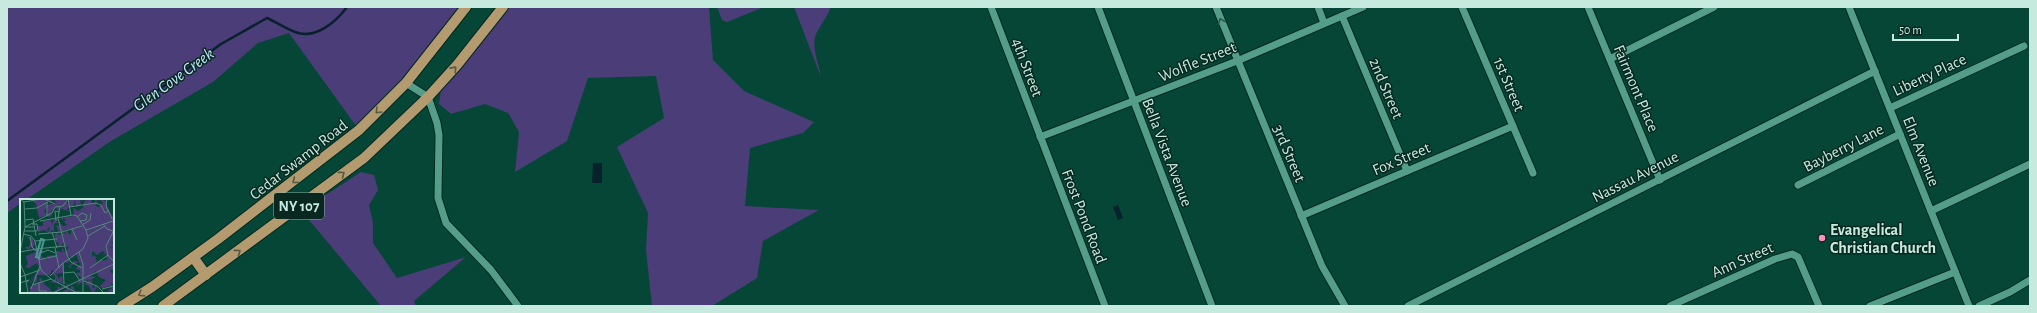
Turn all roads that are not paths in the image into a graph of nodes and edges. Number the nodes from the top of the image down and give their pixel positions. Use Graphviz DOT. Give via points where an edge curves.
graph roads {
  1 [pos="466,7"];
  2 [pos="499,7"];
  3 [pos="503,7"];
  4 [pos="990,7"];
  5 [pos="1098,7"];
  6 [pos="1216,7"];
  7 [pos="1318,7"];
  8 [pos="1363,7"];
  9 [pos="1462,7"];
  10 [pos="1588,7"];
  11 [pos="1714,7"];
  12 [pos="1849,7"];
  13 [pos="1342,16"];
  14 [pos="493,19"];
  15 [pos="1324,23"];
  16 [pos="2024,46"];
  17 [pos="1610,59"];
  18 [pos="1237,61"];
  19 [pos="1875,71"];
  20 [pos="406,83"];
  21 [pos="428,98"];
  22 [pos="1134,102"];
  23 [pos="1890,108"];
  24 [pos="1513,126"];
  25 [pos="1900,134"];
  26 [pos="1040,137"];
  27 [pos="2030,164"];
  28 [pos="1407,171"];
  29 [pos="1533,173"];
  30 [pos="1660,180"];
  31 [pos="1798,185"];
  32 [pos="1931,211"];
  33 [pos="1302,216"];
  34 [pos="193,257"];
  35 [pos="1955,272"];
  36 [pos="206,275"];
  37 [pos="2030,280"];
  38 [pos="122,306"];
  39 [pos="162,306"];
  40 [pos="518,306"];
  41 [pos="1105,306"];
  42 [pos="1212,306"];
  43 [pos="1345,306"];
  44 [pos="1408,306"];
  45 [pos="1670,306"];
  46 [pos="1819,306"];
  47 [pos="1870,306"];
  48 [pos="1969,306"];
  49 [pos="1979,306"];
  1 -- 20 [label="main road, Cedar Swamp Road / NY 107"];
  2 -- 14 [label="main road"];
  3 -- 14 [label="main road, NY 107"];
  4 -- 26 [label="street, 4th Street"];
  5 -- 22 [label="street, Bella Vista Avenue"];
  18 -- 6 [label="street, 3rd Street, one-way"];
  7 -- 15 [label="street"];
  8 -- 13 [label="street, Wolfle Street"];
  9 -- 24 [label="street, 1st Street"];
  10 -- 17 [label="street, Fairmont Place"];
  11 -- 17 [label="street"];
  12 -- 19 [label="street, Elm Avenue"];
  13 -- 15 [label="street, Wolfle Street"];
  13 -- 28 [label="street, 2nd Street"];
  21 -- 14 [label="main road, NY 107, one-way"];
  15 -- 18 [label="street, Wolfle Street"];
  16 -- 23 [label="street, Liberty Place"];
  17 -- 30 [label="street, Fairmont Place"];
  18 -- 22 [label="street, Wolfle Street"];
  18 -- 33 [label="street, 3rd Street"];
  19 -- 23 [label="street, Elm Avenue"];
  19 -- 30 [label="street, Nassau Avenue"];
  20 -- 21 [label="street"];
  20 -- 34 [label="main road, Cedar Swamp Road / NY 107, one-way" via="359,130"];
  36 -- 21 [label="main road, NY 107, one-way" via="364,158"];
  21 -- 40 [label="street" via="439,135 438,198 446,223 492,270"];
  22 -- 26 [label="street, Wolfle Street"];
  22 -- 42 [label="street, Bella Vista Avenue"];
  23 -- 25 [label="street, Elm Avenue"];
  24 -- 28 [label="street, Fox Street"];
  24 -- 29 [label="street, 1st Street"];
  25 -- 31 [label="street, Bayberry Lane"];
  25 -- 32 [label="street, Elm Avenue"];
  26 -- 41 [label="street, Frost Pond Road"];
  27 -- 32 [label="street"];
  28 -- 33 [label="street, Fox Street"];
  30 -- 44 [label="street, Nassau Avenue"];
  32 -- 35 [label="street, Elm Avenue"];
  33 -- 43 [label="street, 3rd Street" via="1322,266"];
  34 -- 36 [label="main road"];
  34 -- 38 [label="main road, Cedar Swamp Road / NY 107, one-way"];
  35 -- 47 [label="street"];
  35 -- 48 [label="street, Elm Avenue"];
  36 -- 39 [label="main road, NY 107"];
  37 -- 49 [label="street"];
  45 -- 46 [label="street, Ann Street" via="1775,259 1792,254 1798,257"];
}
